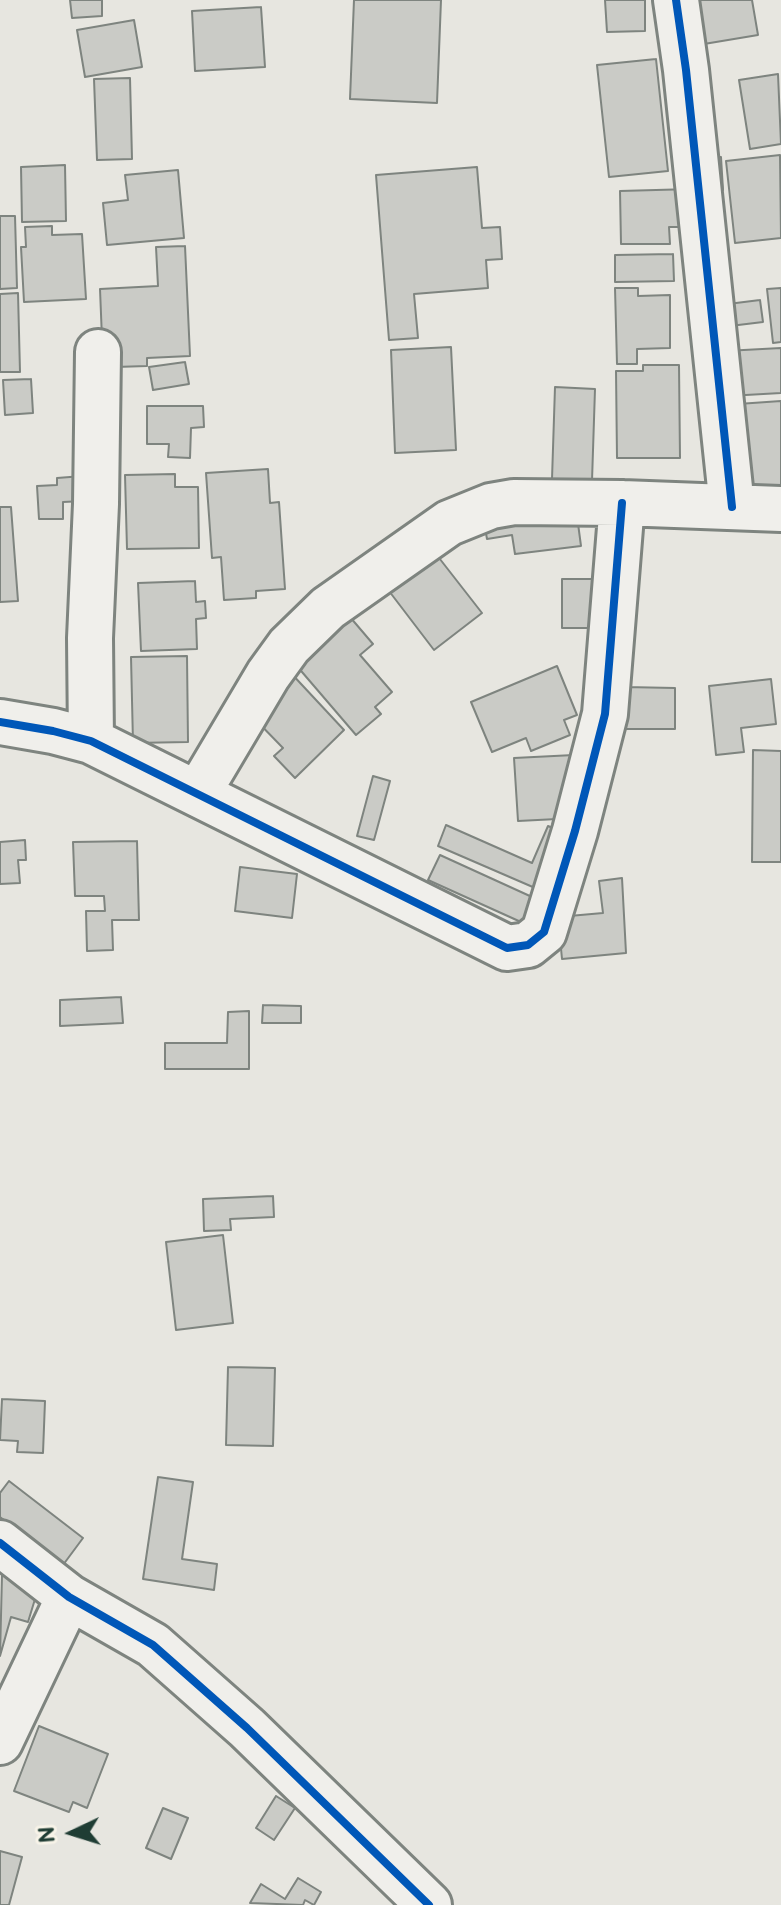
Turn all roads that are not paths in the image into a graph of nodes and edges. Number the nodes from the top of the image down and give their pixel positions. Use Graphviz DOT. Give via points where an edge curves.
graph roads {
  1 [pos="676,0"];
  2 [pos="98,352"];
  3 [pos="622,503"];
  4 [pos="732,507"];
  5 [pos="781,509"];
  6 [pos="0,722"];
  7 [pos="91,741"];
  8 [pos="198,793"];
  9 [pos="0,1543"];
  10 [pos="69,1597"];
  11 [pos="0,1742"];
  12 [pos="429,1905"];
  1 -- 4 [label="street"];
  2 -- 7 [label="street"];
  3 -- 4 [label="street"];
  3 -- 8 [label="street" via="514,502 449,523 328,608 289,646"];
  3 -- 8 [label="street" via="605,714 544,932 528,945 507,948"];
  4 -- 5 [label="street"];
  6 -- 7 [label="street"];
  7 -- 8 [label="street"];
  9 -- 10 [label="street"];
  10 -- 11 [label="street"];
  10 -- 12 [label="street" via="153,1645 199,1684"];
}
